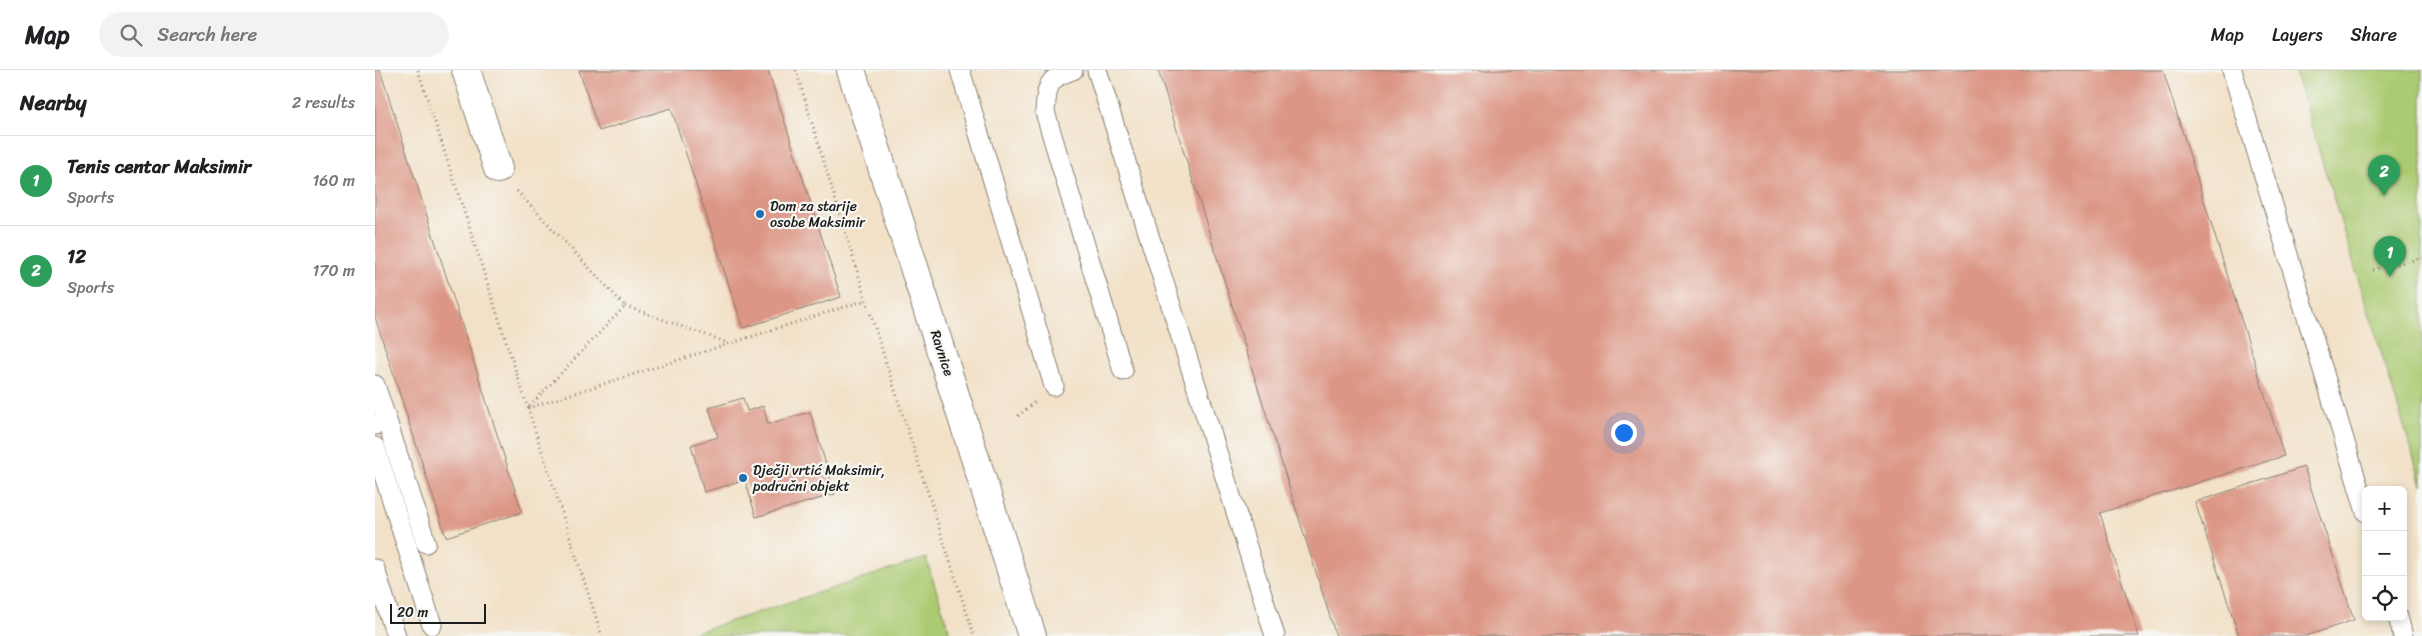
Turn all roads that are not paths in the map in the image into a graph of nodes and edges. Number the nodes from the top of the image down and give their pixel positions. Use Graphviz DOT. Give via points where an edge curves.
graph roads {
  1 [pos="465,70"];
  2 [pos="852,70"];
  3 [pos="960,70"];
  4 [pos="1073,70"];
  5 [pos="1097,70"];
  6 [pos="2233,70"];
  7 [pos="498,169"];
  8 [pos="1123,371"];
  9 [pos="375,386"];
  10 [pos="1054,386"];
  11 [pos="381,423"];
  12 [pos="375,447"];
  13 [pos="2362,499"];
  14 [pos="426,542"];
  15 [pos="375,569"];
  16 [pos="2399,621"];
  17 [pos="432,625"];
  18 [pos="396,636"];
  19 [pos="1032,636"];
  20 [pos="1275,636"];
  21 [pos="2403,636"];
  1 -- 7 [label="street"];
  2 -- 19 [label="street, Ravnice"];
  3 -- 10 [label="lane"];
  4 -- 8 [label="lane" via="1060,74 1047,87 1045,112"];
  5 -- 20 [label="lane"];
  6 -- 13 [label="lane"];
  9 -- 11 [label="lane"];
  11 -- 14 [label="lane"];
  12 -- 17 [label="lane"];
  15 -- 18 [label="lane"];
  16 -- 21 [label="lane"];
}
